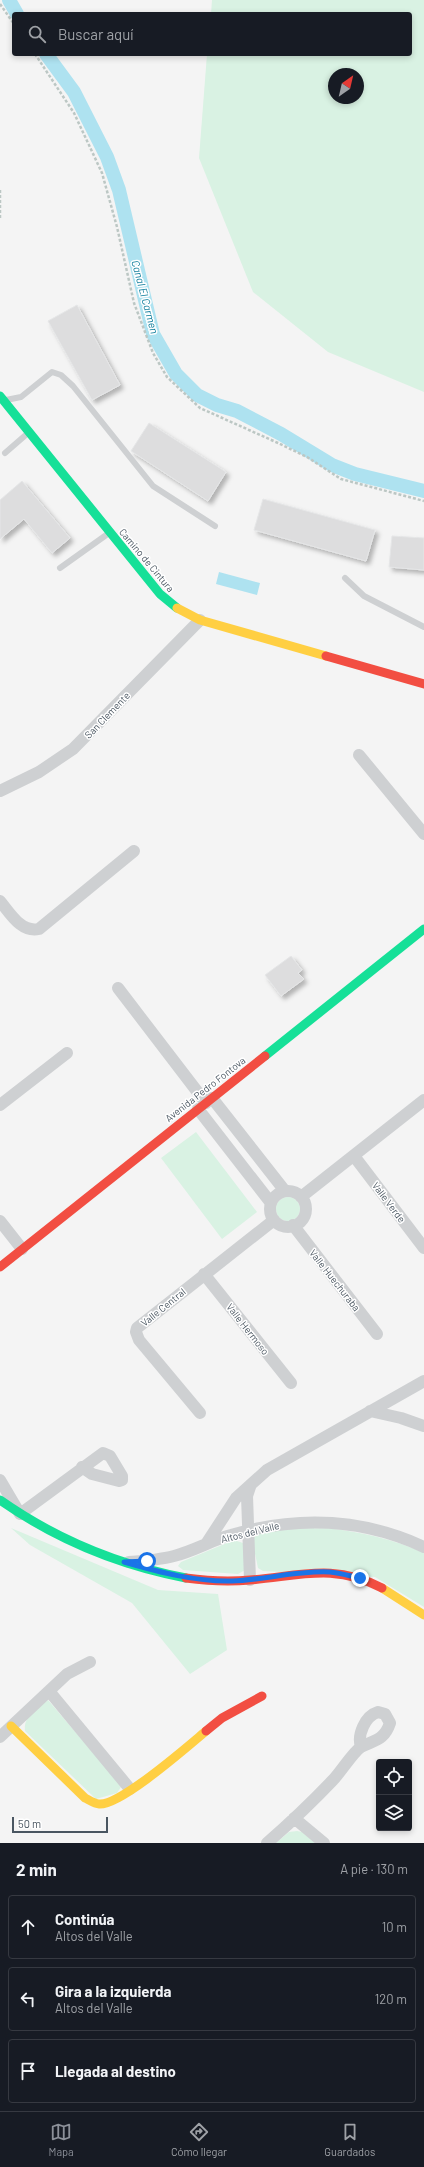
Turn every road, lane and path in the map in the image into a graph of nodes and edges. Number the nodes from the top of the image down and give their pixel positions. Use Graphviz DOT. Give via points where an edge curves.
graph roads {
  1 [pos="0,4"];
  2 [pos="12,21"];
  3 [pos="36,56"];
  4 [pos="0,190"];
  5 [pos="0,219"];
  6 [pos="2,399"];
  7 [pos="28,433"];
  8 [pos="5,453"];
  9 [pos="424,501"];
  10 [pos="215,526"];
  11 [pos="110,533"];
  12 [pos="60,568"];
  13 [pos="345,578"];
  14 [pos="200,620"];
  15 [pos="424,627"];
  16 [pos="424,684"];
  17 [pos="359,755"];
  18 [pos="0,791"];
  19 [pos="424,834"];
  20 [pos="134,851"];
  21 [pos="0,901"];
  22 [pos="424,929"];
  23 [pos="118,988"];
  24 [pos="67,1053"];
  25 [pos="424,1100"];
  26 [pos="205,1103"];
  27 [pos="0,1105"];
  28 [pos="354,1156"];
  29 [pos="285,1191"];
  30 [pos="301,1197"];
  31 [pos="271,1203"];
  32 [pos="274,1220"];
  33 [pos="0,1221"];
  34 [pos="293,1225"];
  35 [pos="424,1248"];
  36 [pos="22,1249"];
  37 [pos="0,1266"];
  38 [pos="204,1274"];
  39 [pos="377,1334"];
  40 [pos="424,1381"];
  41 [pos="291,1383"];
  42 [pos="393,1398"];
  43 [pos="370,1411"];
  44 [pos="200,1413"];
  45 [pos="395,1416"];
  46 [pos="424,1426"];
  47 [pos="82,1467"];
  48 [pos="0,1480"];
  49 [pos="251,1484"];
  50 [pos="0,1500"];
  51 [pos="20,1514"];
  52 [pos="248,1531"];
  53 [pos="206,1544"];
  54 [pos="424,1547"];
  55 [pos="124,1562"];
  56 [pos="250,1580"];
  57 [pos="424,1615"];
  58 [pos="90,1662"];
  59 [pos="49,1691"];
  60 [pos="262,1696"];
  61 [pos="11,1726"];
  62 [pos="0,1737"];
  63 [pos="361,1748"];
  64 [pos="130,1789"];
  65 [pos="294,1818"];
  66 [pos="267,1843"];
  67 [pos="324,1843"];
  1 -- 2 [label="path"];
  3 -- 9 [label="path" via="74,113 102,173 134,303 153,353 167,377 200,408 307,457 341,479"];
  4 -- 5 [label="path"];
  6 -- 7 [label="street, Camino de Cintura"];
  6 -- 10 [label="lane" via="21,397 52,372 60,375 73,386 152,486"];
  7 -- 8 [label="lane"];
  7 -- 11 [label="street, Camino de Cintura"];
  11 -- 12 [label="lane"];
  11 -- 14 [label="street, Camino de Cintura" via="170,604"];
  13 -- 15 [label="lane" via="364,596"];
  14 -- 16 [label="street, Camino de Cintura"];
  14 -- 18 [label="street, San Clemente" via="73,749 39,772"];
  17 -- 19 [label="street"];
  20 -- 21 [label="street" via="39,929 29,930 21,926"];
  22 -- 26 [label="street, Avenida Pedro Fontova"];
  23 -- 26 [label="street"];
  24 -- 27 [label="street"];
  25 -- 28 [label="street"];
  26 -- 29 [label="street"];
  26 -- 31 [label="street"];
  26 -- 36 [label="street, Avenida Pedro Fontova"];
  28 -- 30 [label="street"];
  28 -- 35 [label="street, Valle Verde"];
  29 -- 30 [label="street" via="294,1192"];
  29 -- 31 [label="street" via="276,1196"];
  30 -- 34 [label="street" via="305,1211 302,1220"];
  31 -- 32 [label="street"];
  32 -- 34 [label="street" via="283,1226"];
  32 -- 38 [label="street, Valle Central"];
  33 -- 36 [label="street"];
  34 -- 39 [label="street, Valle Huechuraba"];
  36 -- 37 [label="street, Avenida Pedro Fontova"];
  38 -- 41 [label="street, Valle Hermoso"];
  38 -- 44 [label="street, Valle Central" via="140,1325 136,1332 139,1340"];
  40 -- 42 [label="street"];
  42 -- 43 [label="street"];
  42 -- 45 [label="street" via="399,1406"];
  43 -- 45 [label="street"];
  43 -- 49 [label="street" via="267,1470"];
  45 -- 46 [label="street"];
  47 -- 51 [label="street"];
  48 -- 51 [label="street, Altos del Valle"];
  49 -- 52 [label="street" via="247,1496"];
  49 -- 53 [label="street" via="232,1504"];
  50 -- 51 [label="street, Altos del Valle"];
  51 -- 55 [label="street, Altos del Valle" via="61,1538"];
  52 -- 53 [label="street, Altos del Valle"];
  52 -- 54 [label="street, Altos del Valle" via="265,1526 300,1522 344,1523 380,1531"];
  52 -- 56 [label="street"];
  53 -- 55 [label="street, Altos del Valle" via="173,1556"];
  55 -- 56 [label="street, Altos del Valle" via="154,1571 198,1579"];
  56 -- 57 [label="street, Altos del Valle" via="317,1572 343,1574 360,1578 386,1590"];
  58 -- 59 [label="street" via="67,1674"];
  59 -- 61 [label="street"];
  59 -- 64 [label="street"];
  60 -- 64 [label="street" via="222,1718"];
  61 -- 62 [label="street"];
  61 -- 64 [label="street" via="89,1801 105,1804"];
  63 -- 65 [label="street"];
  65 -- 66 [label="street"];
  65 -- 67 [label="street"];
}
